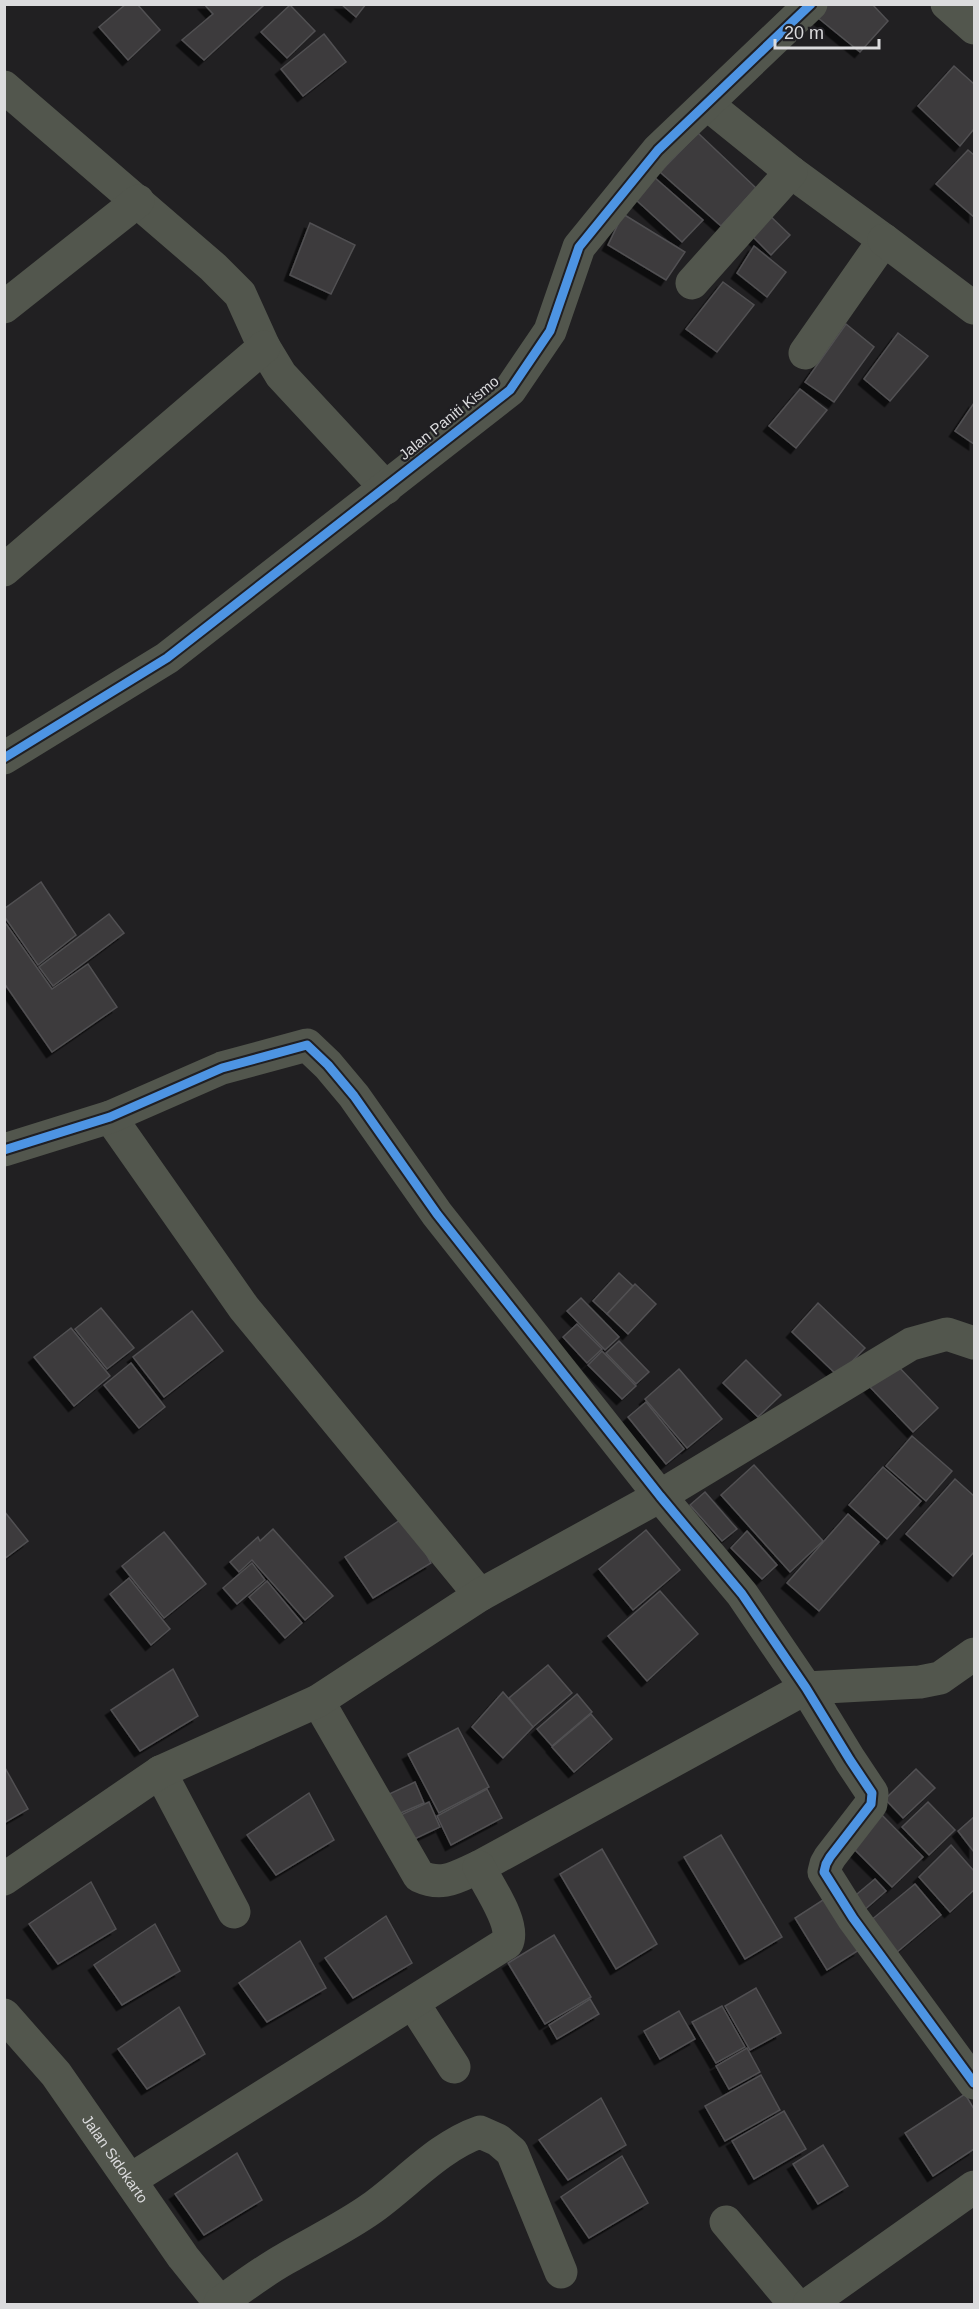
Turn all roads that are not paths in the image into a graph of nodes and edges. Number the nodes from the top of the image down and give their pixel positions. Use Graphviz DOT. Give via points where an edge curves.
graph roads {
  1 [pos="812,4"];
  2 [pos="947,4"];
  3 [pos="975,28"];
  4 [pos="4,87"];
  5 [pos="707,104"];
  6 [pos="791,172"];
  7 [pos="138,201"];
  8 [pos="884,240"];
  9 [pos="692,284"];
  10 [pos="4,307"];
  11 [pos="975,308"];
  12 [pos="264,347"];
  13 [pos="805,353"];
  14 [pos="386,488"];
  15 [pos="4,570"];
  16 [pos="4,758"];
  17 [pos="110,1117"];
  18 [pos="4,1150"];
  19 [pos="975,1342"];
  20 [pos="660,1496"];
  21 [pos="480,1595"];
  22 [pos="975,1654"];
  23 [pos="807,1688"];
  24 [pos="318,1701"];
  25 [pos="160,1772"];
  26 [pos="479,1868"];
  27 [pos="4,1879"];
  28 [pos="234,1912"];
  29 [pos="413,2003"];
  30 [pos="6,2021"];
  31 [pos="454,2067"];
  32 [pos="975,2083"];
  33 [pos="130,2180"];
  34 [pos="975,2187"];
  35 [pos="726,2222"];
  36 [pos="561,2272"];
  37 [pos="221,2304"];
  38 [pos="795,2304"];
  39 [pos="809,2304"];
  1 -- 5 [label="street, Jalan Paniti Kismo"];
  2 -- 3 [label="street"];
  4 -- 7 [label="street"];
  5 -- 6 [label="street"];
  5 -- 14 [label="street, Jalan Paniti Kismo" via="658,150 579,247 550,331 510,390"];
  6 -- 8 [label="street"];
  6 -- 9 [label="street"];
  7 -- 10 [label="street"];
  7 -- 12 [label="street" via="240,294"];
  8 -- 11 [label="street"];
  8 -- 13 [label="street"];
  12 -- 14 [label="street" via="282,375"];
  12 -- 15 [label="street"];
  14 -- 16 [label="street, Jalan Paniti Kismo" via="167,658"];
  17 -- 18 [label="street"];
  17 -- 20 [label="street" via="222,1068 307,1045 354,1096 437,1214"];
  17 -- 21 [label="street" via="244,1308"];
  19 -- 20 [label="street" via="947,1334 911,1344"];
  20 -- 21 [label="street"];
  20 -- 23 [label="street" via="742,1594"];
  21 -- 24 [label="street"];
  22 -- 23 [label="street" via="940,1678"];
  23 -- 26 [label="street"];
  23 -- 32 [label="street" via="872,1793 871,1804 830,1857 824,1872 853,1918"];
  24 -- 25 [label="street"];
  24 -- 26 [label="street" via="419,1876 432,1882 448,1881"];
  25 -- 27 [label="street"];
  25 -- 28 [label="street"];
  26 -- 29 [label="street" via="509,1925 507,1943"];
  29 -- 31 [label="street"];
  29 -- 33 [label="street"];
  30 -- 33 [label="street, Jalan Sidokarto" via="56,2074"];
  33 -- 37 [label="street, Jalan Sidokarto"];
  34 -- 39 [label="street"];
  35 -- 38 [label="street"];
  36 -- 37 [label="street" via="512,2152 480,2132 430,2161 373,2207 283,2260"];
}
